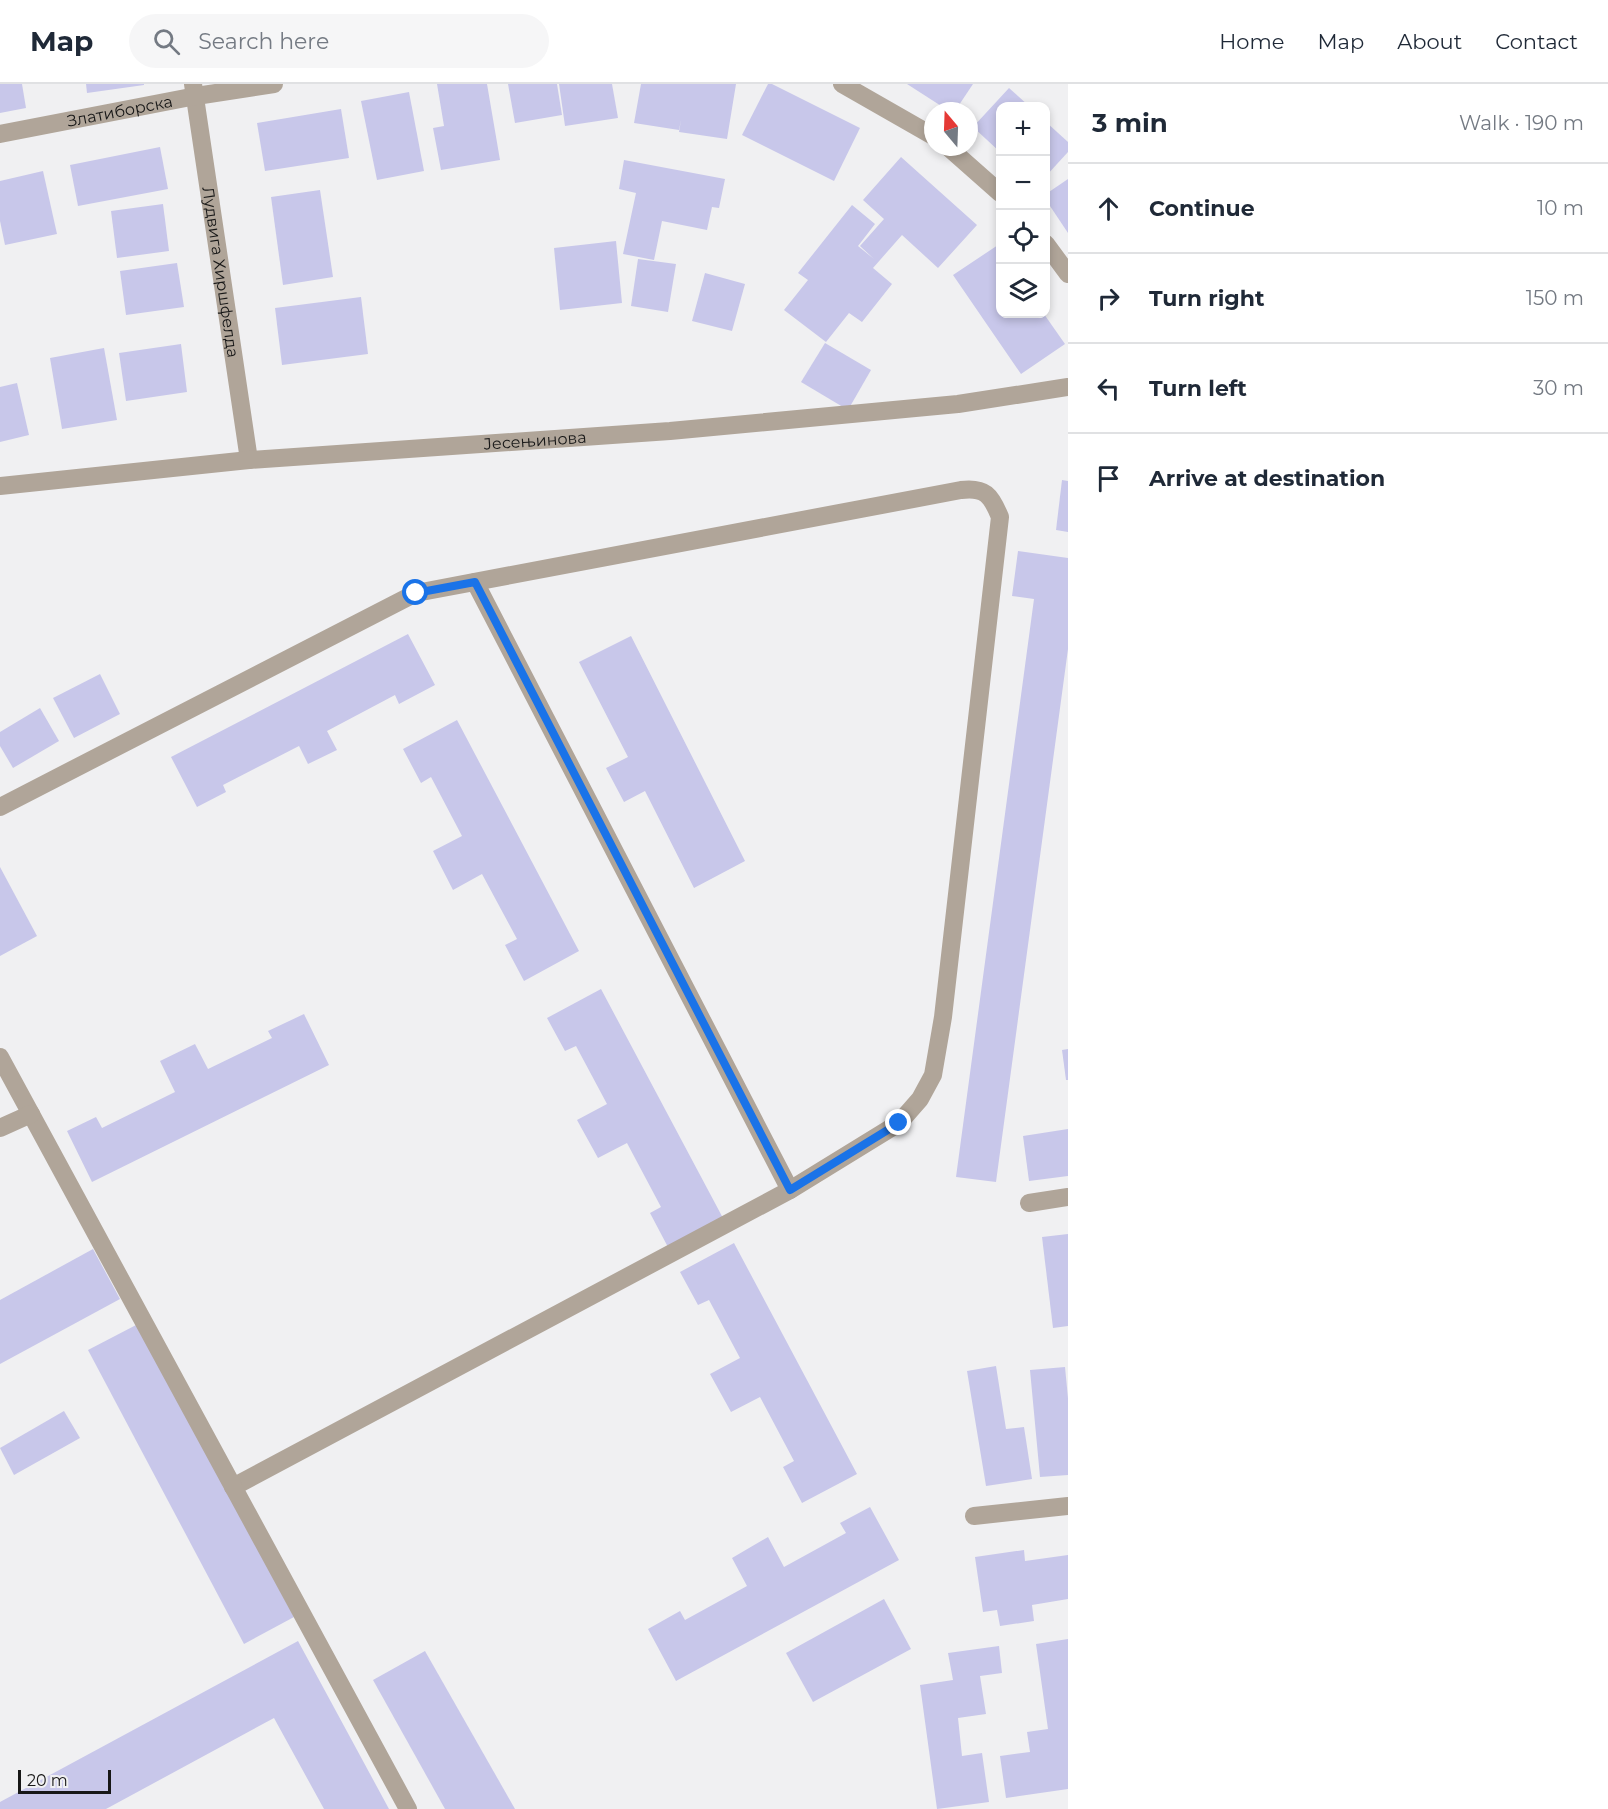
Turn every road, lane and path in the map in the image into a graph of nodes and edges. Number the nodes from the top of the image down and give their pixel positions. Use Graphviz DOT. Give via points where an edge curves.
graph roads {
  1 [pos="274,84"];
  2 [pos="842,84"];
  3 [pos="194,90"];
  4 [pos="924,131"];
  5 [pos="0,134"];
  6 [pos="958,156"];
  7 [pos="996,189"];
  8 [pos="1050,249"];
  9 [pos="1068,274"];
  10 [pos="1068,387"];
  11 [pos="249,460"];
  12 [pos="0,486"];
  13 [pos="475,582"];
  14 [pos="0,807"];
  15 [pos="0,1057"];
  16 [pos="31,1114"];
  17 [pos="0,1128"];
  18 [pos="790,1190"];
  19 [pos="1068,1197"];
  20 [pos="1029,1203"];
  21 [pos="233,1487"];
  22 [pos="1068,1506"];
  23 [pos="974,1516"];
  24 [pos="408,1809"];
  1 -- 3 [label="street, Златиборска"];
  2 -- 4 [label="street"];
  3 -- 5 [label="street, Златиборска"];
  3 -- 11 [label="street, Лудвига Хиршфелда"];
  6 -- 7 [label="street"];
  8 -- 9 [label="street"];
  10 -- 11 [label="street, Јесењинова" via="958,404 670,431"];
  11 -- 12 [label="street, Јесењинова"];
  13 -- 14 [label="street" via="416,593"];
  13 -- 18 [label="street"];
  13 -- 18 [label="street" via="961,490 987,493 995,505 1000,517 943,1017 933,1075 920,1099 899,1123"];
  15 -- 16 [label="street"];
  16 -- 17 [label="street"];
  16 -- 21 [label="street"];
  18 -- 21 [label="street"];
  19 -- 20 [label="street"];
  21 -- 24 [label="street"];
  22 -- 23 [label="street"];
}
